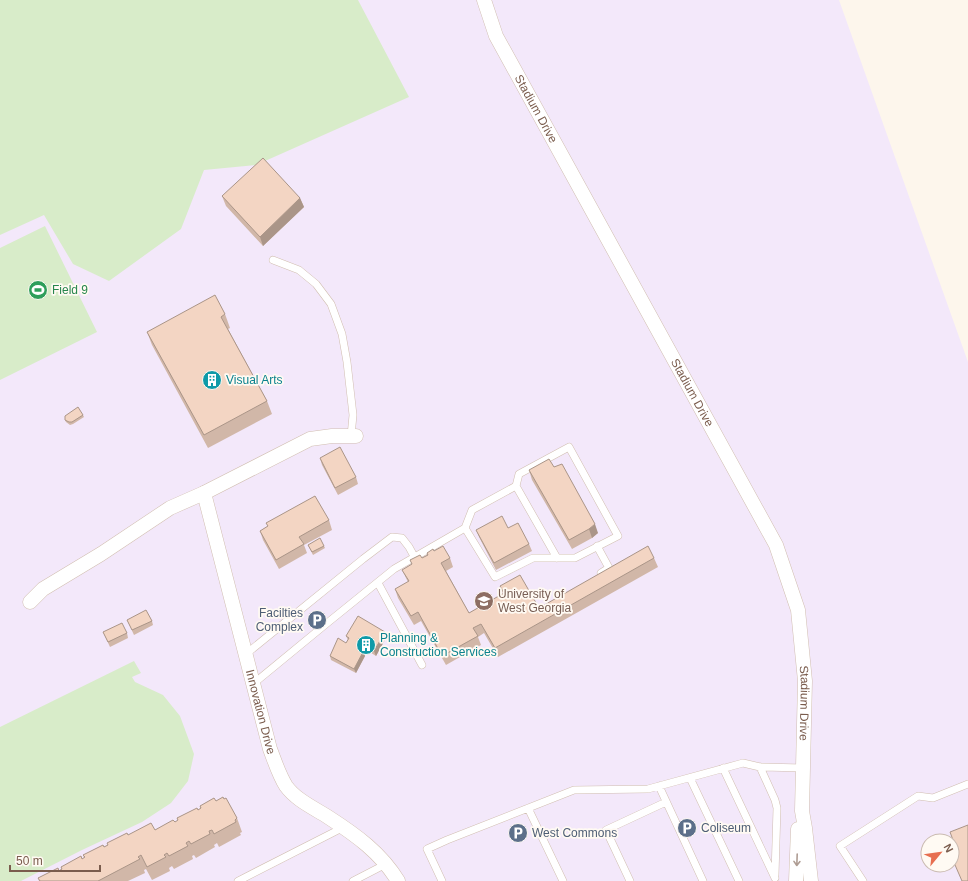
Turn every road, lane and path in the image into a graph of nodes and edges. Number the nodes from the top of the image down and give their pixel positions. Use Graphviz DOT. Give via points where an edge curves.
graph roads {
  1 [pos="484,0"];
  2 [pos="273,260"];
  3 [pos="353,436"];
  4 [pos="516,486"];
  5 [pos="204,493"];
  6 [pos="465,528"];
  7 [pos="597,546"];
  8 [pos="415,558"];
  9 [pos="557,558"];
  10 [pos="596,576"];
  11 [pos="378,583"];
  12 [pos="30,602"];
  13 [pos="246,654"];
  14 [pos="422,665"];
  15 [pos="253,684"];
  16 [pos="760,767"];
  17 [pos="723,768"];
  18 [pos="803,768"];
  19 [pos="690,778"];
  20 [pos="968,784"];
  21 [pos="659,786"];
  22 [pos="666,802"];
  23 [pos="528,808"];
  24 [pos="802,812"];
  25 [pos="344,827"];
  26 [pos="386,864"];
  27 [pos="774,879"];
  28 [pos="238,881"];
  29 [pos="353,881"];
  30 [pos="398,881"];
  31 [pos="442,881"];
  32 [pos="563,881"];
  33 [pos="630,881"];
  34 [pos="703,881"];
  35 [pos="739,881"];
  36 [pos="796,881"];
  37 [pos="811,881"];
  38 [pos="863,881"];
  1 -- 18 [label="street, Stadium Drive" via="496,36 776,545 798,610 805,681"];
  2 -- 3 [label="lane" via="299,270 316,284 330,304 342,334 347,362"];
  3 -- 5 [label="street" via="310,439"];
  4 -- 6 [label="lane" via="472,510"];
  4 -- 7 [label="lane" via="519,474 569,447 618,536"];
  4 -- 9 [label="lane"];
  5 -- 12 [label="street" via="170,508 43,590"];
  5 -- 13 [label="street, Innovation Drive"];
  6 -- 8 [label="lane"];
  6 -- 9 [label="lane" via="495,577 533,558"];
  7 -- 9 [label="lane" via="575,558"];
  7 -- 10 [label="lane" via="609,568"];
  8 -- 11 [label="lane"];
  8 -- 13 [label="lane" via="402,538 392,537"];
  11 -- 14 [label="lane"];
  11 -- 15 [label="lane"];
  13 -- 15 [label="street, Innovation Drive"];
  15 -- 25 [label="street, Innovation Drive" via="278,772 295,795"];
  16 -- 17 [label="lane" via="743,763"];
  16 -- 18 [label="lane"];
  16 -- 27 [label="lane" via="777,808"];
  17 -- 19 [label="lane"];
  17 -- 27 [label="lane"];
  18 -- 24 [label="street, Stadium Drive"];
  19 -- 21 [label="lane"];
  19 -- 35 [label="lane"];
  20 -- 38 [label="lane" via="934,798 918,796 840,846"];
  21 -- 22 [label="lane"];
  21 -- 23 [label="lane" via="648,789 574,790"];
  22 -- 33 [label="lane" via="606,830"];
  22 -- 34 [label="lane"];
  23 -- 31 [label="lane" via="427,849"];
  23 -- 32 [label="lane"];
  24 -- 36 [label="street, Stadium Drive, one-way" via="798,828"];
  24 -- 37 [label="street, Stadium Drive"];
  25 -- 26 [label="street, Innovation Drive" via="375,851"];
  25 -- 28 [label="lane"];
  26 -- 29 [label="lane"];
  26 -- 30 [label="street, Innovation Drive"];
}
